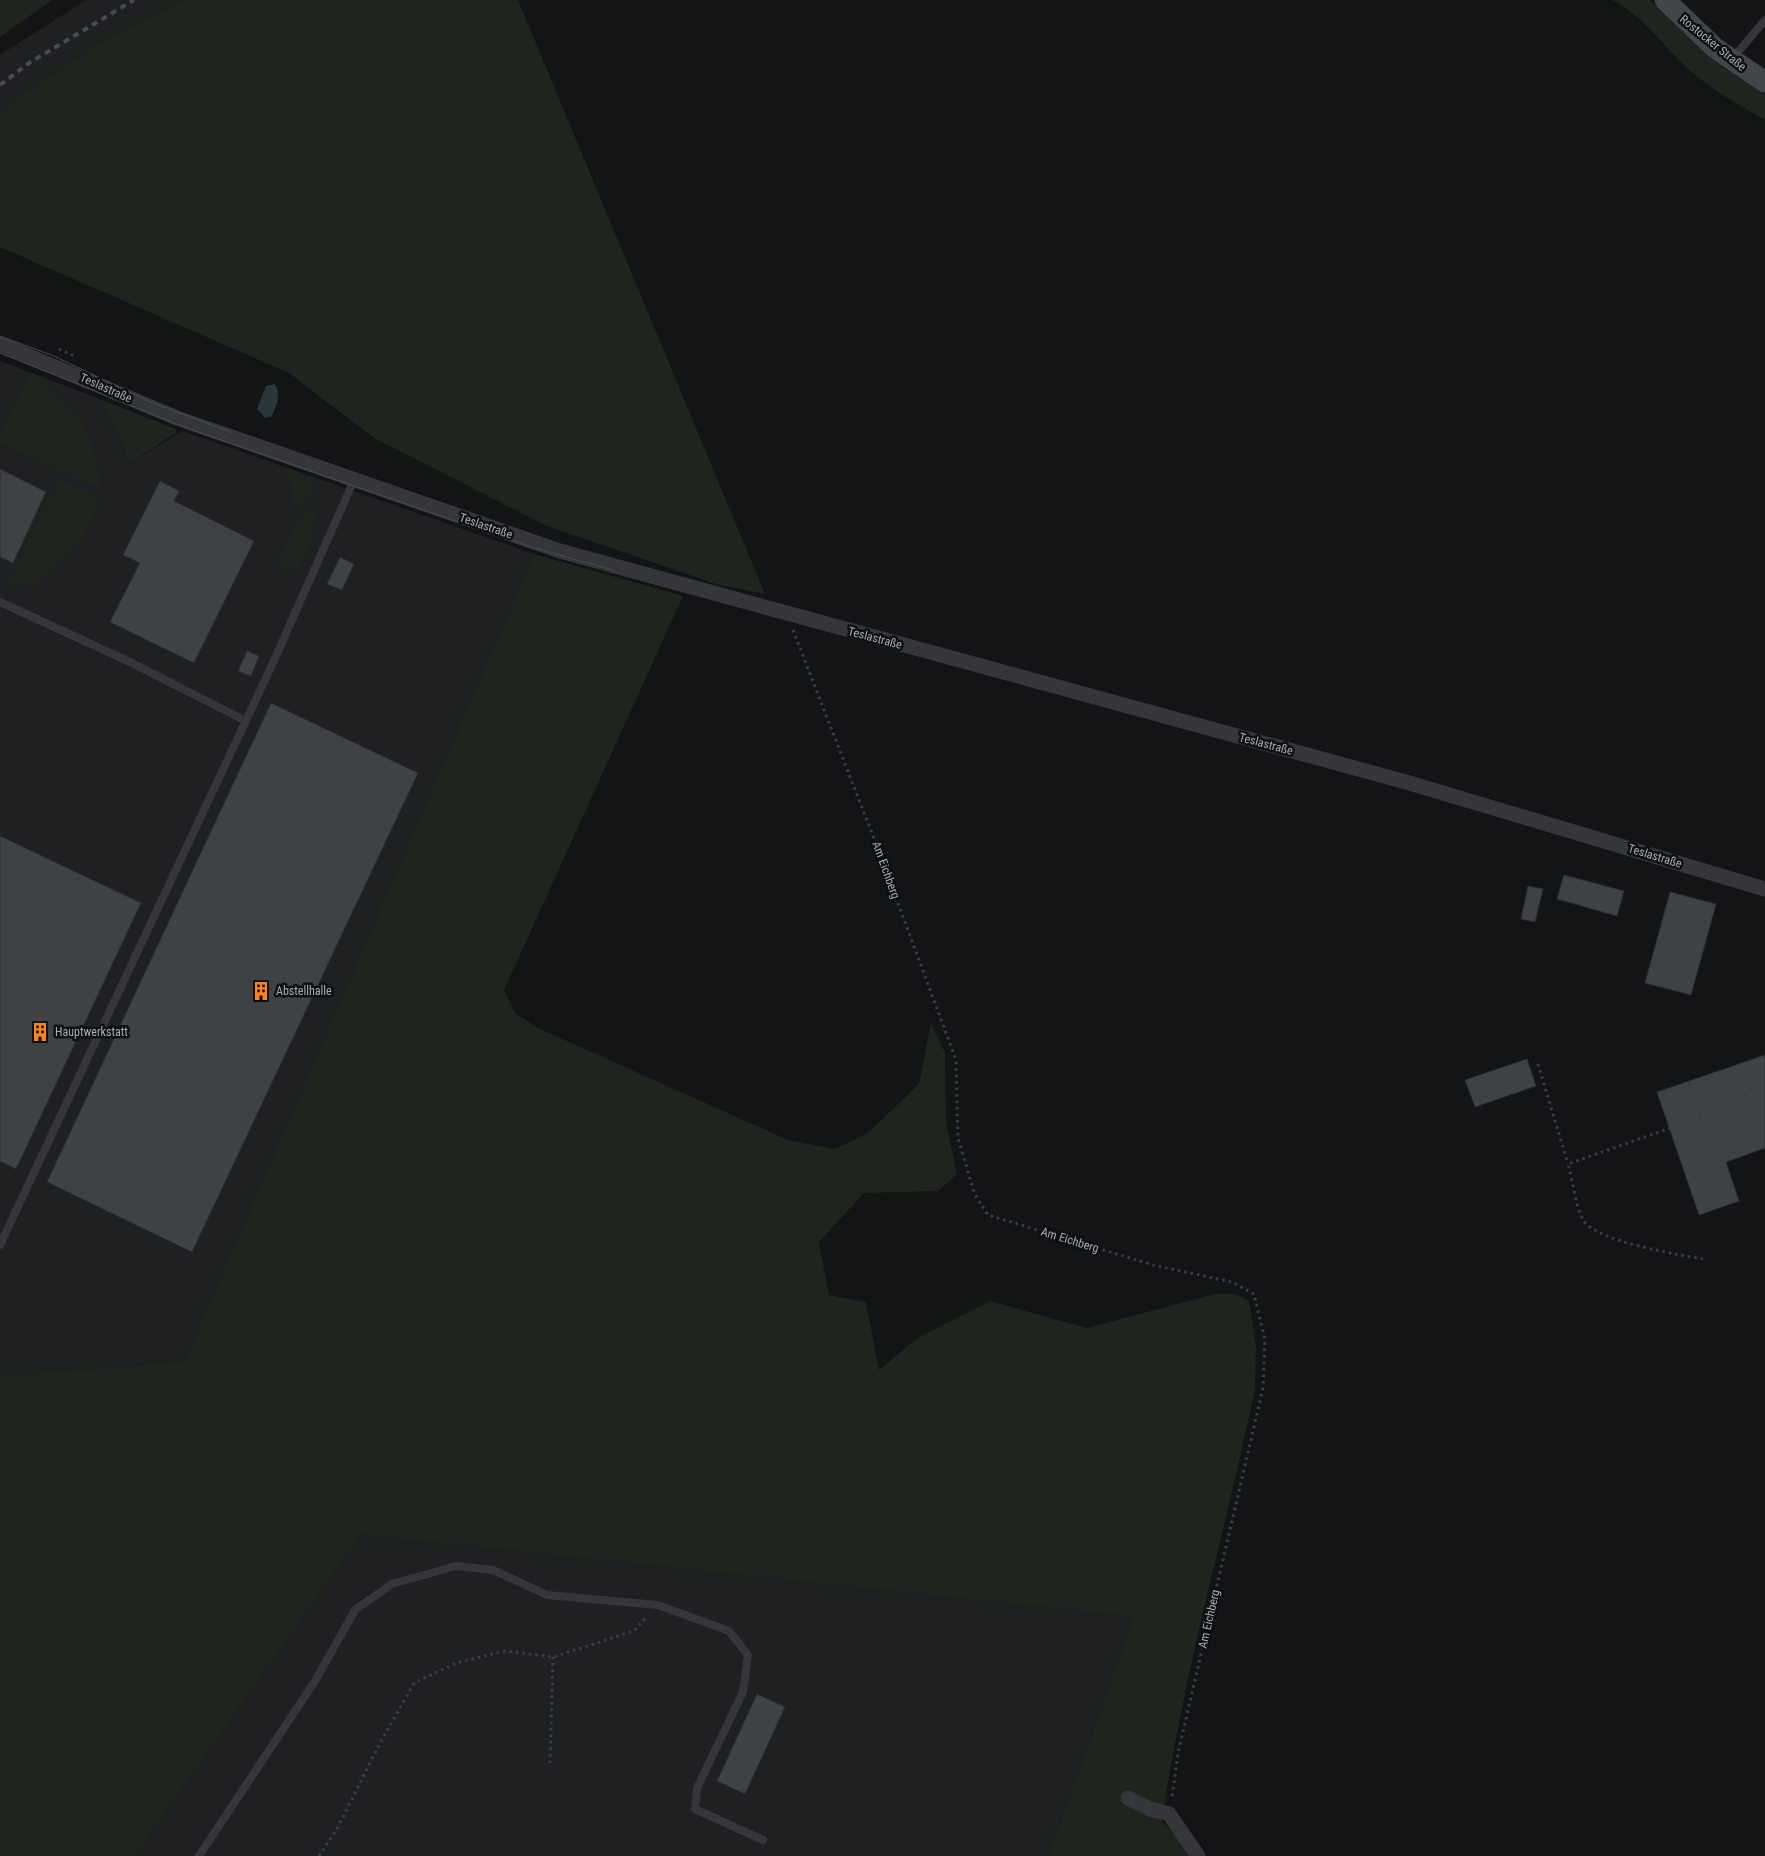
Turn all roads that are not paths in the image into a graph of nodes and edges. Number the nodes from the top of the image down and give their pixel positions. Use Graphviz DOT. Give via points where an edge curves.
graph roads {
  1 [pos="1665,0"];
  2 [pos="1765,20"];
  3 [pos="1732,60"];
  4 [pos="1765,82"];
  5 [pos="0,344"];
  6 [pos="354,480"];
  7 [pos="0,602"];
  8 [pos="246,721"];
  9 [pos="1765,889"];
  10 [pos="0,1245"];
  11 [pos="1128,1798"];
  12 [pos="763,1840"];
  13 [pos="199,1856"];
  14 [pos="1198,1856"];
  1 -- 3 [label="main road, Rostocker Straße"];
  2 -- 3 [label="lane"];
  3 -- 4 [label="main road, Rostocker Straße"];
  5 -- 6 [label="street, Teslastraße" via="160,412"];
  6 -- 8 [label="lane"];
  6 -- 9 [label="street, Teslastraße" via="560,551 1406,782"];
  7 -- 8 [label="lane"];
  8 -- 10 [label="lane"];
  11 -- 14 [label="street" via="1169,1814"];
  12 -- 13 [label="lane" via="695,1809 697,1788 743,1692 748,1655 729,1630 658,1605 547,1595 493,1570 456,1566 392,1584 356,1610 316,1681"];
}
